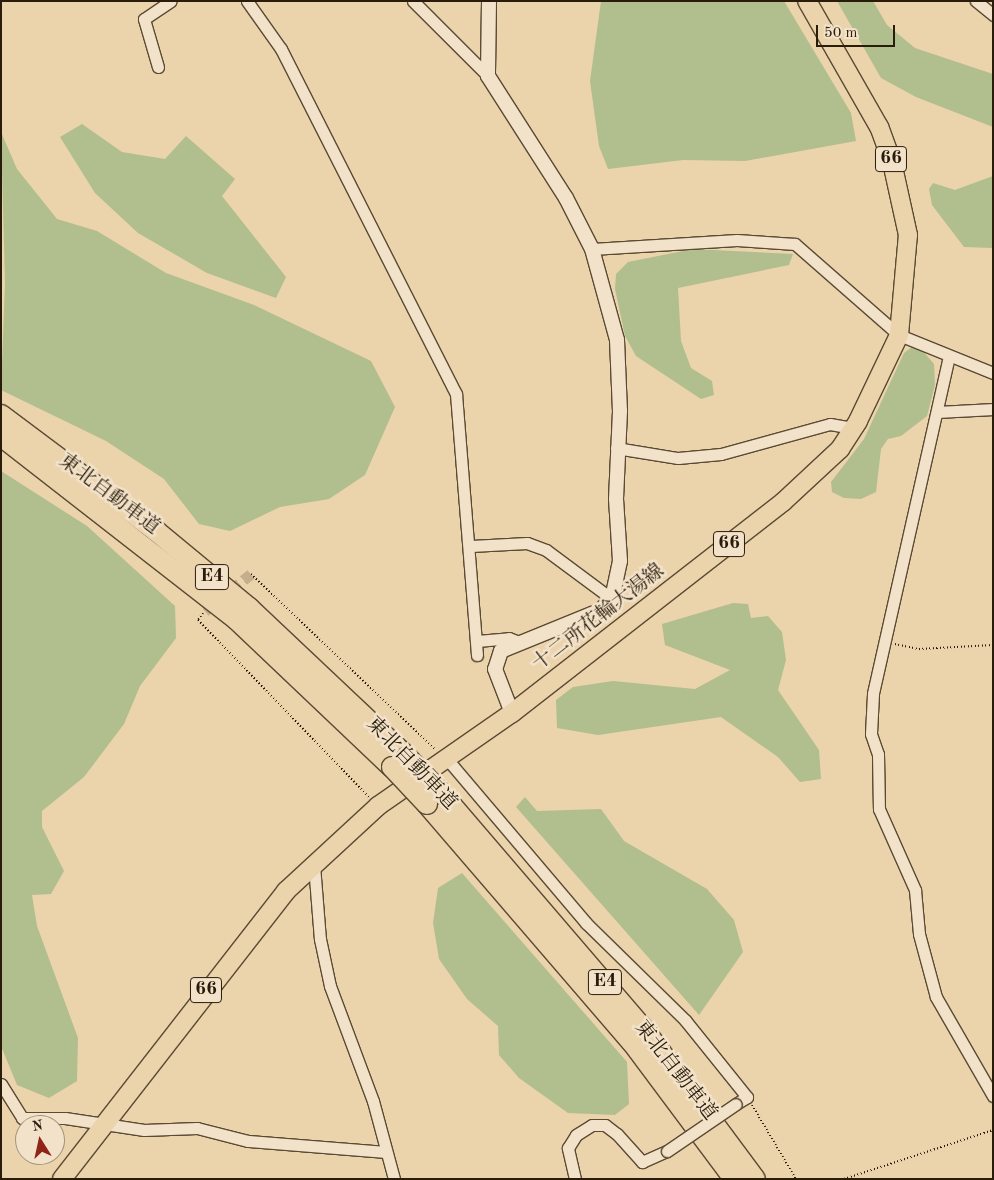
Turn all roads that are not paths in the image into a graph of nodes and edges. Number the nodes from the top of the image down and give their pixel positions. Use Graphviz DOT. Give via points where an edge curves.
graph roads {
  1 [pos="171,1"];
  2 [pos="248,1"];
  3 [pos="413,1"];
  4 [pos="489,1"];
  5 [pos="807,1"];
  6 [pos="976,1"];
  7 [pos="993,14"];
  8 [pos="158,66"];
  9 [pos="488,76"];
  10 [pos="592,248"];
  11 [pos="898,335"];
  12 [pos="949,356"];
  13 [pos="993,373"];
  14 [pos="993,409"];
  15 [pos="938,412"];
  16 [pos="1,415"];
  17 [pos="853,428"];
  18 [pos="1,436"];
  19 [pos="616,448"];
  20 [pos="471,546"];
  21 [pos="612,599"];
  22 [pos="476,641"];
  23 [pos="519,642"];
  24 [pos="477,655"];
  25 [pos="512,713"];
  26 [pos="446,759"];
  27 [pos="399,762"];
  28 [pos="434,799"];
  29 [pos="314,865"];
  30 [pos="1,1084"];
  31 [pos="993,1096"];
  32 [pos="106,1123"];
  33 [pos="384,1152"];
  34 [pos="62,1179"];
  35 [pos="394,1179"];
  36 [pos="575,1179"];
  37 [pos="734,1179"];
  38 [pos="755,1179"];
  1 -- 8 [label="street" via="144,19"];
  2 -- 20 [label="street" via="281,49 456,394"];
  3 -- 9 [label="street"];
  4 -- 9 [label="street"];
  5 -- 11 [label="main road, 十二所花輪大湯線 / 66" via="860,89 892,162 909,257"];
  6 -- 7 [label="street"];
  9 -- 10 [label="street" via="566,198"];
  10 -- 11 [label="street" via="737,240 795,244"];
  10 -- 19 [label="street" via="617,340"];
  11 -- 12 [label="street"];
  11 -- 17 [label="main road, 十二所花輪大湯線 / 66"];
  12 -- 13 [label="street"];
  12 -- 15 [label="street"];
  14 -- 15 [label="street"];
  15 -- 31 [label="street" via="873,694 871,734 878,754 879,809 915,890 920,934 936,997"];
  16 -- 27 [label="highway, 東北自動車道 / E4" via="156,531 249,608"];
  17 -- 19 [label="street" via="830,424 721,454 678,458"];
  17 -- 25 [label="main road, 十二所花輪大湯線 / 66" via="840,449 783,502"];
  18 -- 27 [label="highway, 東北自動車道 / E4" via="237,620"];
  19 -- 21 [label="street" via="620,562"];
  20 -- 21 [label="street" via="527,543 546,550"];
  20 -- 22 [label="street"];
  21 -- 23 [label="street" via="599,611"];
  22 -- 23 [label="street"];
  22 -- 24 [label="street"];
  23 -- 25 [label="street" via="494,660"];
  25 -- 26 [label="main road, 十二所花輪大湯線 / 66"];
  26 -- 29 [label="main road, 十二所花輪大湯線 / 66" via="378,806"];
  26 -- 36 [label="street, bridge" via="586,923 685,1020 747,1097 666,1151 642,1162 618,1134 605,1125 592,1125 576,1135 568,1148"];
  27 -- 28 [label="highway, 東北自動車道 / E4, bridge"];
  28 -- 37 [label="highway, 東北自動車道 / E4" via="632,1042"];
  28 -- 38 [label="highway, 東北自動車道 / E4" via="645,1030"];
  29 -- 32 [label="main road, 十二所花輪大湯線 / 66" via="286,891 238,948"];
  29 -- 33 [label="street" via="320,939 330,986 373,1101"];
  30 -- 32 [label="street" via="22,1118"];
  32 -- 33 [label="street" via="144,1130 197,1128 248,1141"];
  32 -- 34 [label="main road, 十二所花輪大湯線 / 66"];
  33 -- 35 [label="street"];
}
